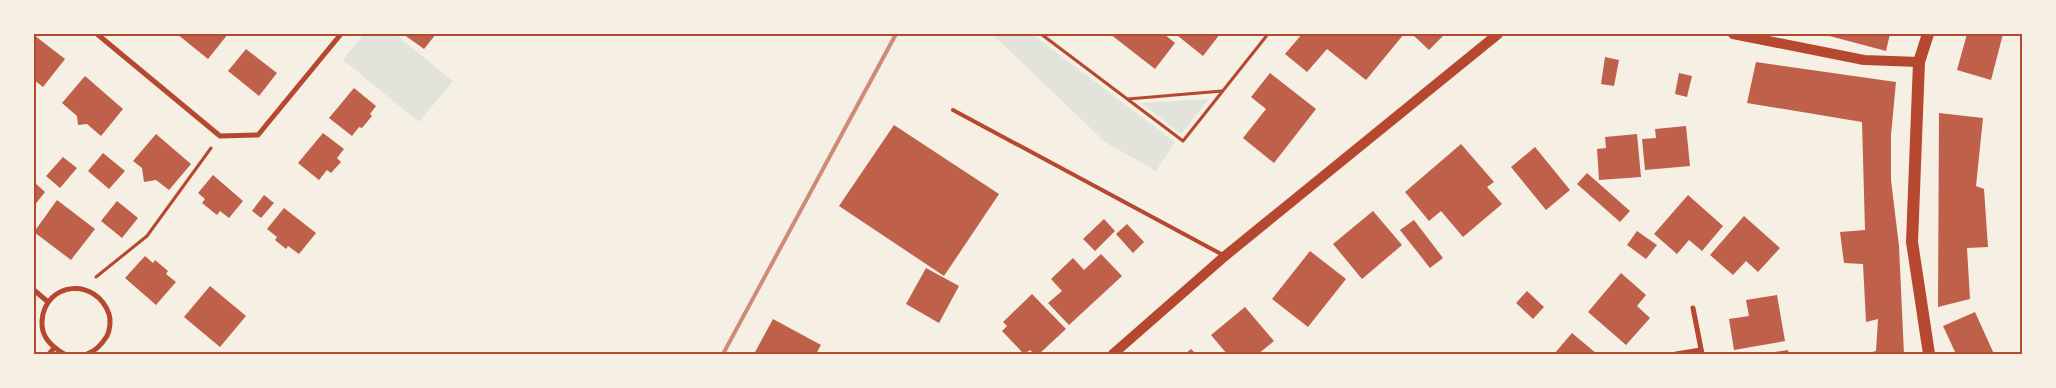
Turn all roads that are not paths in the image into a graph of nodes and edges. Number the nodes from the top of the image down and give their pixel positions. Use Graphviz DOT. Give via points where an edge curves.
graph roads {
  1 [pos="97,34"];
  2 [pos="341,34"];
  3 [pos="1498,34"];
  4 [pos="1733,34"];
  5 [pos="1928,34"];
  6 [pos="1919,62"];
  7 [pos="953,110"];
  8 [pos="1225,256"];
  9 [pos="34,290"];
  10 [pos="48,302"];
  11 [pos="1693,308"];
  12 [pos="54,348"];
  13 [pos="1701,352"];
  14 [pos="49,354"];
  15 [pos="64,354"];
  16 [pos="87,354"];
  17 [pos="1113,354"];
  18 [pos="1676,354"];
  19 [pos="1929,354"];
  1 -- 2 [label="street" via="220,136 258,135"];
  3 -- 8 [label="main road"];
  4 -- 6 [label="main road" via="1864,60"];
  5 -- 6 [label="main road"];
  6 -- 19 [label="main road" via="1912,242"];
  7 -- 8 [label="lane"];
  8 -- 17 [label="main road"];
  9 -- 10 [label="street"];
  10 -- 12 [label="street" via="42,327"];
  10 -- 16 [label="street" via="57,293 82,288 95,293 105,304 110,318 109,332 102,345"];
  11 -- 13 [label="street"];
  12 -- 14 [label="street"];
  12 -- 15 [label="street"];
  13 -- 18 [label="street"];
}
